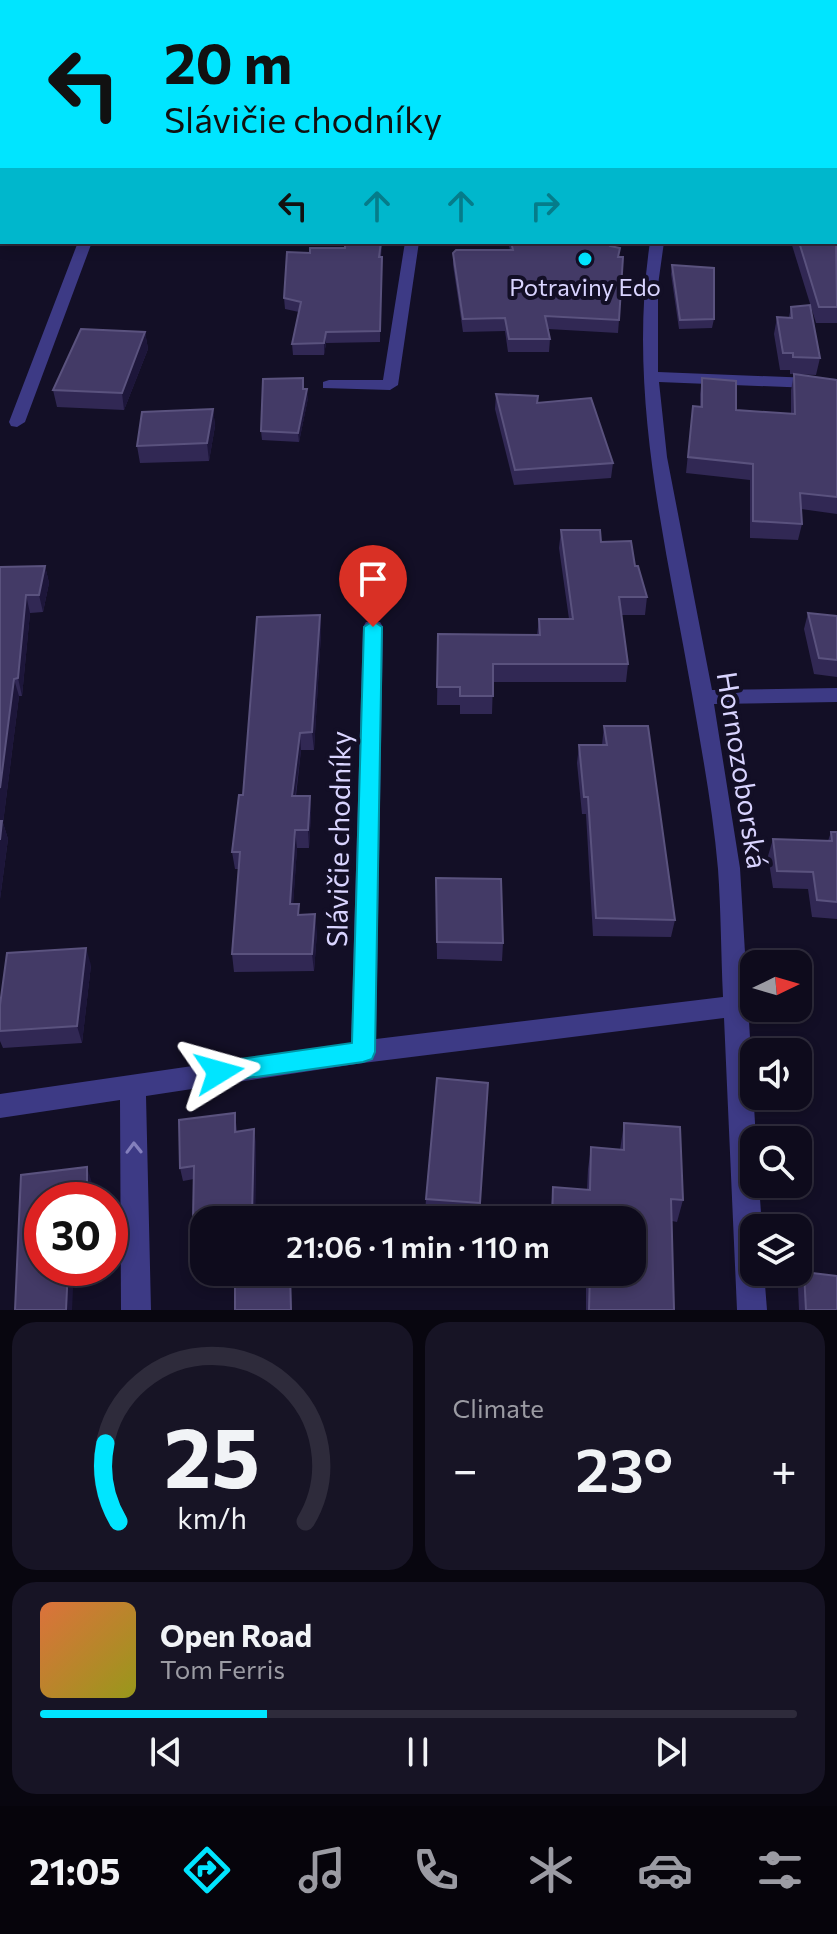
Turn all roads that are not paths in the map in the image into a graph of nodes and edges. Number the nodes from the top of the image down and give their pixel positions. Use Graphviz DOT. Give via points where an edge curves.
graph roads {
  1 [pos="84,244"];
  2 [pos="412,244"];
  3 [pos="657,244"];
  4 [pos="650,377"];
  5 [pos="837,384"];
  6 [pos="329,385"];
  7 [pos="17,422"];
  8 [pos="373,627"];
  9 [pos="837,695"];
  10 [pos="703,697"];
  11 [pos="736,1006"];
  12 [pos="363,1052"];
  13 [pos="133,1084"];
  14 [pos="0,1106"];
  15 [pos="136,1310"];
  16 [pos="752,1310"];
  1 -- 7 [label="street"];
  2 -- 6 [label="street" via="390,385"];
  3 -- 4 [label="street, Hornozoborská"];
  4 -- 5 [label="street"];
  4 -- 10 [label="street, Hornozoborská" via="658,457"];
  8 -- 12 [label="street, Slávičie chodníky"];
  9 -- 10 [label="street"];
  10 -- 11 [label="street, Hornozoborská" via="729,868"];
  11 -- 12 [label="street"];
  11 -- 16 [label="street, Hornozoborská"];
  12 -- 13 [label="street"];
  13 -- 14 [label="street"];
  15 -- 13 [label="street, one-way"];
}
